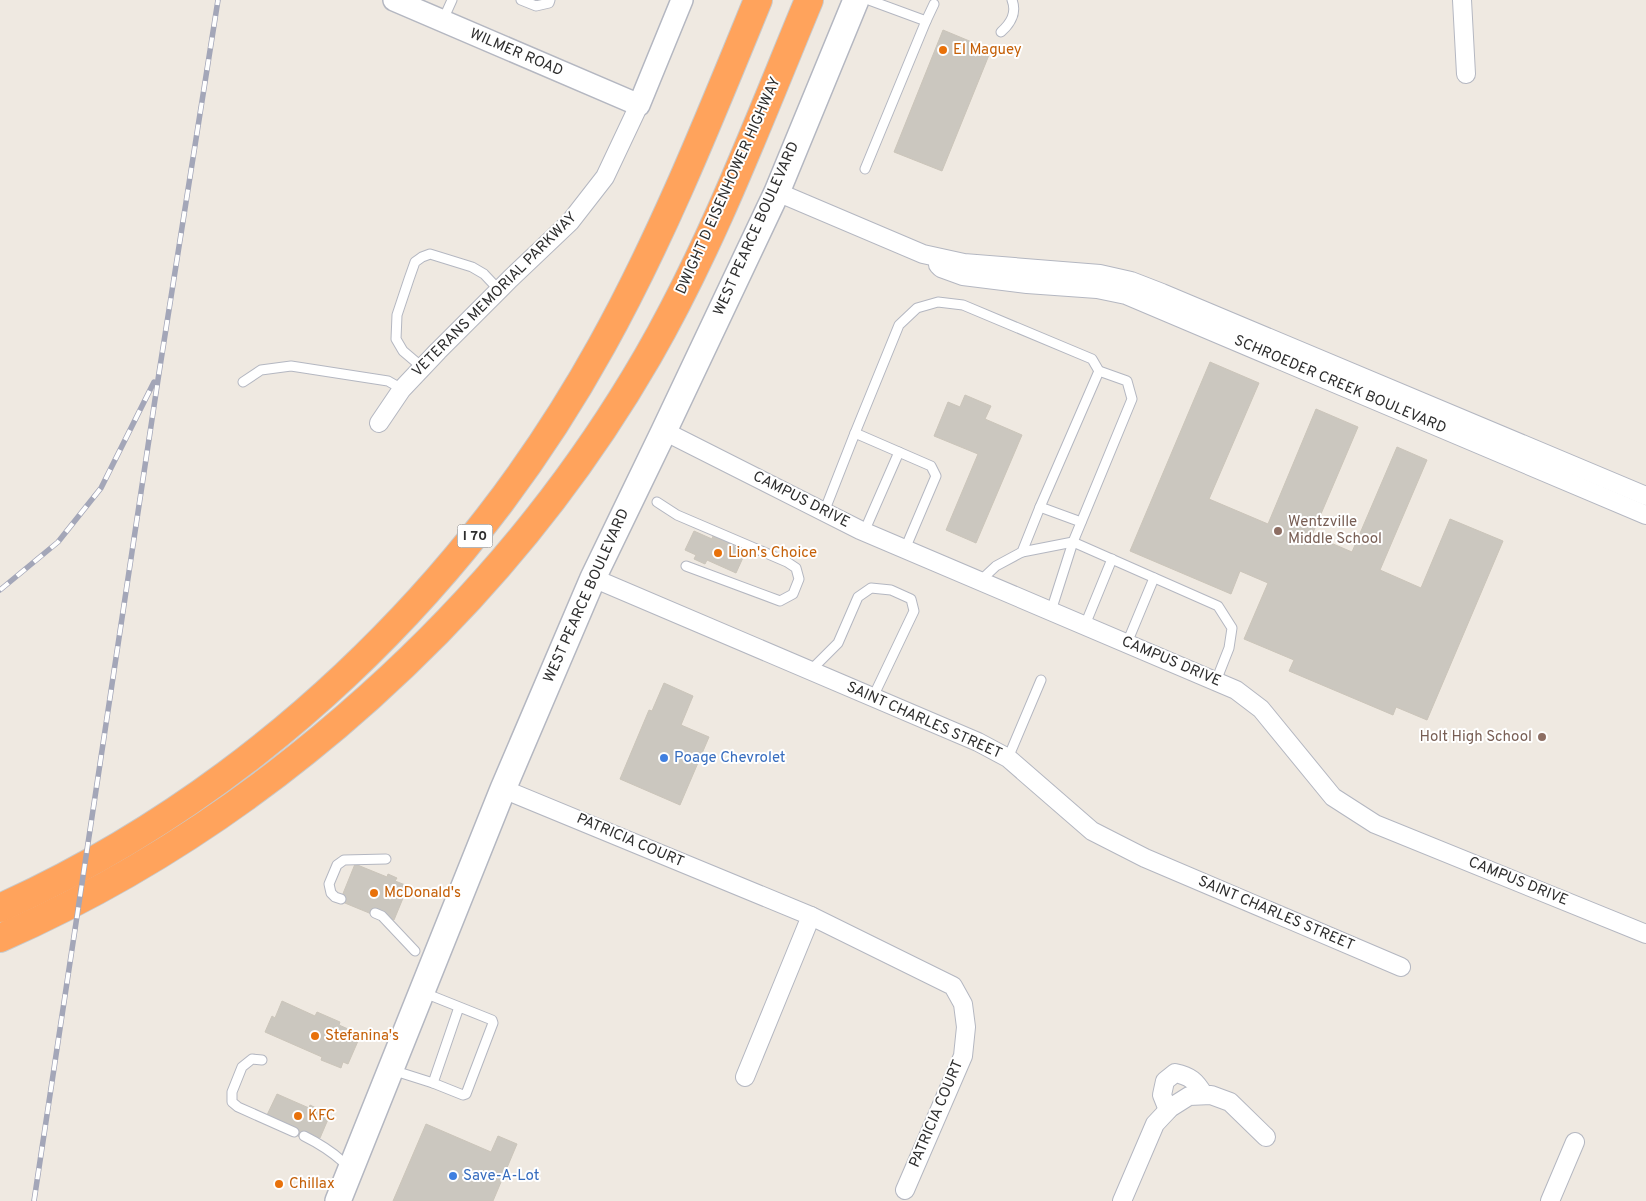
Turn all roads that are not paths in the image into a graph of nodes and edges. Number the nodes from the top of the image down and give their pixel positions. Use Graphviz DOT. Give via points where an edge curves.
graph roads {
  1 [pos="394,0"];
  2 [pos="452,0"];
  3 [pos="521,0"];
  4 [pos="550,0"];
  5 [pos="682,0"];
  6 [pos="758,0"];
  7 [pos="809,0"];
  8 [pos="856,0"];
  9 [pos="869,0"];
  10 [pos="1012,0"];
  11 [pos="1462,0"];
  12 [pos="934,4"];
  13 [pos="443,21"];
  14 [pos="926,21"];
  15 [pos="1001,32"];
  16 [pos="1466,74"];
  17 [pos="639,105"];
  18 [pos="865,169"];
  19 [pos="777,192"];
  20 [pos="1028,277"];
  21 [pos="499,290"];
  22 [pos="423,368"];
  23 [pos="1099,370"];
  24 [pos="243,382"];
  25 [pos="402,389"];
  26 [pos="379,423"];
  27 [pos="664,430"];
  28 [pos="855,433"];
  29 [pos="899,452"];
  30 [pos="1646,496"];
  31 [pos="657,502"];
  32 [pos="1040,507"];
  33 [pos="824,512"];
  34 [pos="1646,515"];
  35 [pos="1081,522"];
  36 [pos="864,532"];
  37 [pos="1073,542"];
  38 [pos="905,549"];
  39 [pos="1022,552"];
  40 [pos="1112,559"];
  41 [pos="686,566"];
  42 [pos="592,578"];
  43 [pos="1154,578"];
  44 [pos="980,581"];
  45 [pos="1051,611"];
  46 [pos="1084,625"];
  47 [pos="1127,643"];
  48 [pos="810,671"];
  49 [pos="1042,680"];
  50 [pos="1216,681"];
  51 [pos="872,697"];
  52 [pos="1008,758"];
  53 [pos="503,789"];
  54 [pos="386,859"];
  55 [pos="341,899"];
  56 [pos="0,908"];
  57 [pos="375,913"];
  58 [pos="812,916"];
  59 [pos="1646,934"];
  60 [pos="0,938"];
  61 [pos="415,951"];
  62 [pos="1401,967"];
  63 [pos="422,992"];
  64 [pos="459,1007"];
  65 [pos="262,1060"];
  66 [pos="391,1070"];
  67 [pos="745,1077"];
  68 [pos="433,1083"];
  69 [pos="1204,1095"];
  70 [pos="1168,1110"];
  71 [pos="294,1132"];
  72 [pos="304,1136"];
  73 [pos="1266,1137"];
  74 [pos="1575,1142"];
  75 [pos="342,1161"];
  76 [pos="905,1190"];
  77 [pos="338,1201"];
  78 [pos="1122,1201"];
  79 [pos="1550,1201"];
  1 -- 13 [label="street, WILMER ROAD"];
  2 -- 13 [label="lane"];
  3 -- 4 [label="lane" via="536,6"];
  5 -- 17 [label="street, VETERANS MEMORIAL PARKWAY"];
  6 -- 56 [label="highway, I 70" via="667,216 602,345 541,446 435,583 388,634 311,705 217,781 120,845"];
  7 -- 60 [label="highway, DWIGHT D EISENHOWER HIGHWAY / I 70" via="715,225 649,354 588,452 480,587 399,669 265,782 169,848 98,890"];
  8 -- 19 [label="main road, WEST PEARCE BOULEVARD"];
  9 -- 14 [label="lane"];
  10 -- 15 [label="lane" via="1014,14"];
  11 -- 16 [label="street"];
  12 -- 14 [label="lane"];
  13 -- 17 [label="street, WILMER ROAD"];
  14 -- 18 [label="lane"];
  17 -- 21 [label="street, VETERANS MEMORIAL PARKWAY" via="605,177 570,222"];
  19 -- 20 [label="street, SCHROEDER CREEK BOULEVARD" via="923,254 941,268 963,276"];
  19 -- 27 [label="main road, WEST PEARCE BOULEVARD"];
  20 -- 30 [label="street, SCHROEDER CREEK BOULEVARD" via="1100,274 1131,281"];
  20 -- 34 [label="street, SCHROEDER CREEK BOULEVARD" via="1126,295"];
  21 -- 22 [label="street, VETERANS MEMORIAL PARKWAY"];
  21 -- 22 [label="lane" via="472,267 430,254 416,262 397,315 396,339 403,351"];
  22 -- 25 [label="street, VETERANS MEMORIAL PARKWAY"];
  23 -- 28 [label="lane" via="1092,359 963,306 938,302 917,308 899,325"];
  23 -- 32 [label="lane"];
  23 -- 35 [label="lane" via="1127,380 1132,399"];
  24 -- 25 [label="lane" via="261,370 291,366 388,381"];
  25 -- 26 [label="street, VETERANS MEMORIAL PARKWAY"];
  27 -- 33 [label="street, CAMPUS DRIVE"];
  27 -- 42 [label="main road, WEST PEARCE BOULEVARD"];
  28 -- 29 [label="lane"];
  28 -- 33 [label="lane"];
  29 -- 36 [label="lane"];
  29 -- 38 [label="lane" via="931,466 936,476"];
  31 -- 41 [label="lane" via="677,516 787,562 796,568 799,579 793,594 780,601"];
  32 -- 35 [label="lane"];
  32 -- 39 [label="lane"];
  33 -- 36 [label="street, CAMPUS DRIVE"];
  35 -- 37 [label="lane"];
  36 -- 38 [label="street, CAMPUS DRIVE"];
  37 -- 39 [label="lane"];
  37 -- 40 [label="lane"];
  37 -- 45 [label="lane"];
  38 -- 44 [label="street, CAMPUS DRIVE"];
  39 -- 44 [label="lane" via="996,566"];
  40 -- 43 [label="lane"];
  40 -- 46 [label="lane"];
  42 -- 48 [label="street, SAINT CHARLES STREET"];
  42 -- 53 [label="main road, WEST PEARCE BOULEVARD"];
  43 -- 47 [label="lane"];
  43 -- 50 [label="lane" via="1218,606 1232,628 1230,648"];
  44 -- 45 [label="street, CAMPUS DRIVE"];
  45 -- 46 [label="street, CAMPUS DRIVE"];
  46 -- 47 [label="street, CAMPUS DRIVE"];
  47 -- 50 [label="street, CAMPUS DRIVE"];
  48 -- 51 [label="street, SAINT CHARLES STREET"];
  48 -- 51 [label="lane" via="838,643 858,597 871,588 891,590 911,599 914,611"];
  49 -- 52 [label="lane"];
  50 -- 59 [label="street, CAMPUS DRIVE" via="1236,690 1261,709 1333,798 1375,824"];
  51 -- 52 [label="street, SAINT CHARLES STREET"];
  52 -- 62 [label="street, SAINT CHARLES STREET" via="1092,831 1145,858"];
  53 -- 58 [label="street, PATRICIA COURT"];
  53 -- 63 [label="main road, WEST PEARCE BOULEVARD"];
  54 -- 55 [label="lane" via="344,860 337,865 329,884 330,893"];
  57 -- 61 [label="lane" via="382,916"];
  58 -- 67 [label="street"];
  58 -- 76 [label="street, PATRICIA COURT" via="953,986 963,1004 966,1027 962,1056"];
  63 -- 64 [label="lane"];
  63 -- 66 [label="main road, WEST PEARCE BOULEVARD"];
  64 -- 68 [label="lane"];
  64 -- 68 [label="lane" via="492,1020 493,1024 466,1094"];
  65 -- 71 [label="lane" via="252,1059 242,1067 232,1092 232,1102"];
  66 -- 68 [label="lane"];
  66 -- 77 [label="main road, WEST PEARCE BOULEVARD"];
  69 -- 70 [label="street" via="1189,1096"];
  69 -- 70 [label="street" via="1187,1076 1175,1073 1165,1081 1162,1095"];
  69 -- 73 [label="street" via="1230,1102"];
  70 -- 78 [label="street" via="1155,1124"];
  72 -- 75 [label="lane"];
  74 -- 79 [label="street"];
}
